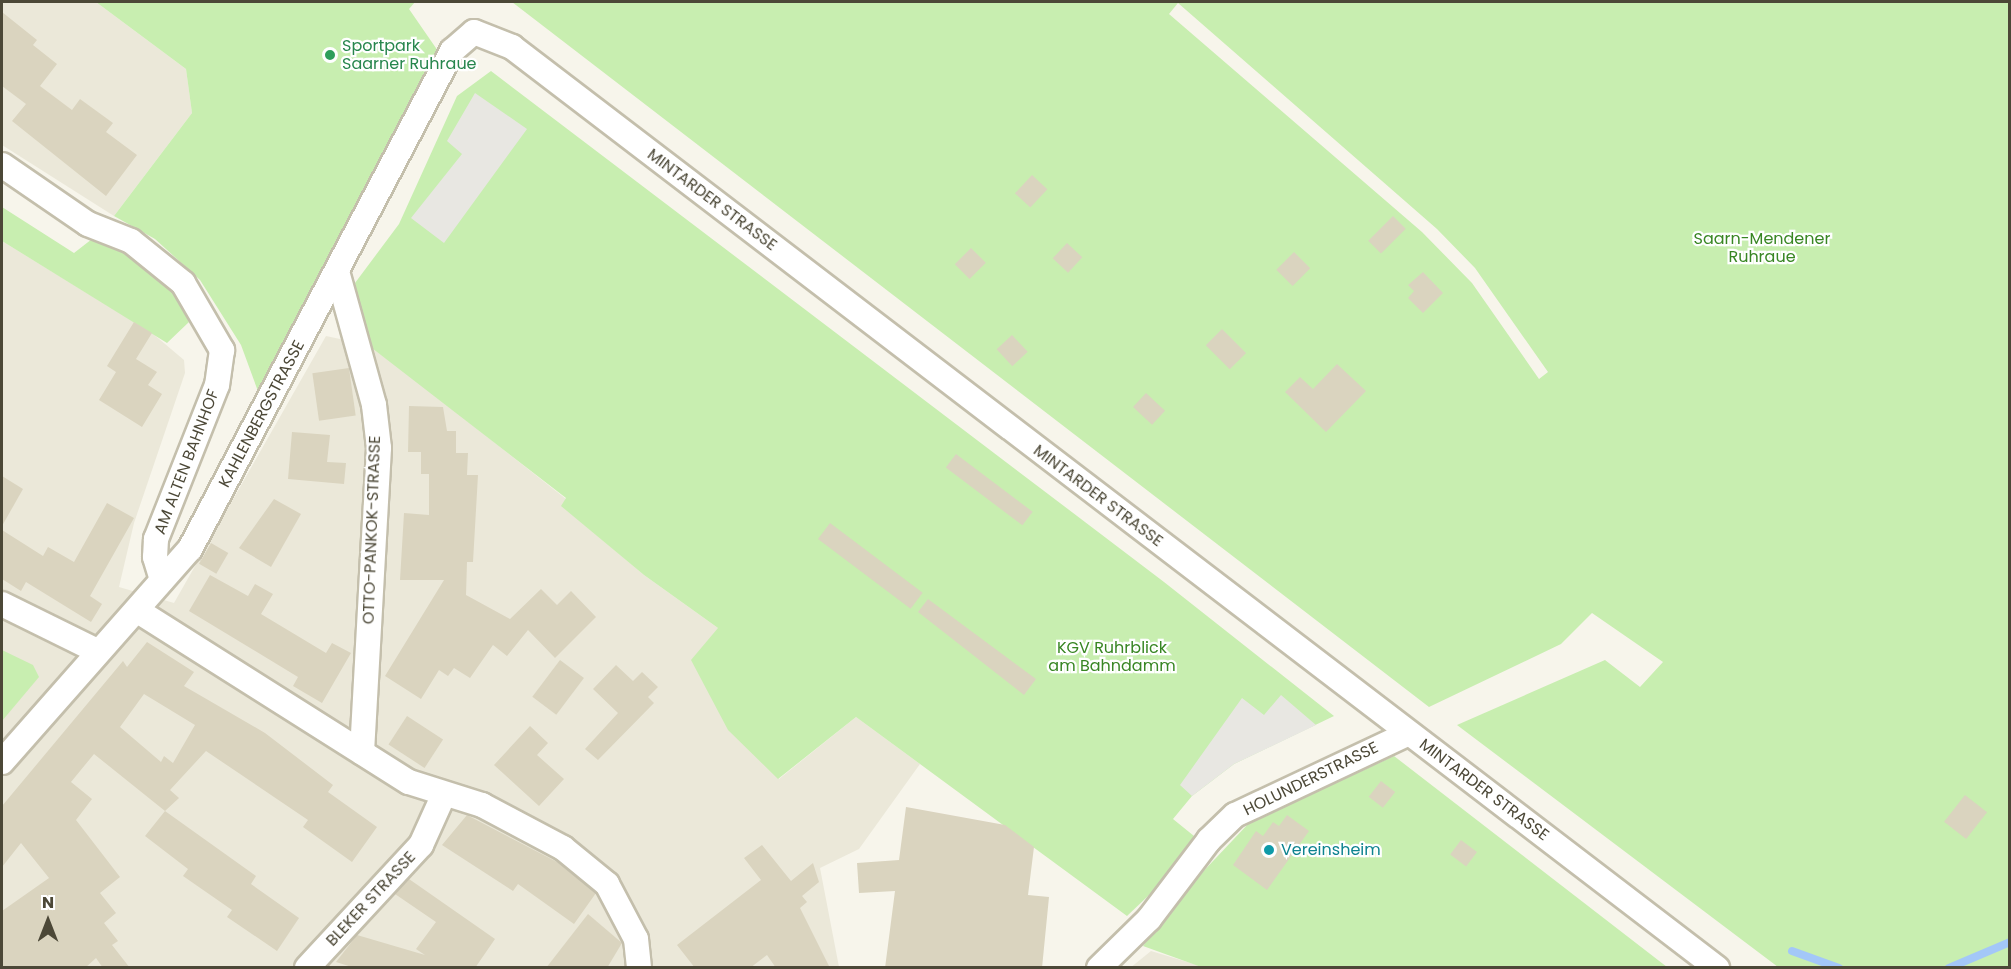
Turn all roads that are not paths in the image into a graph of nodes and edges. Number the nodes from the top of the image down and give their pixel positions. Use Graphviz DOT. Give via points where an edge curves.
graph roads {
  1 [pos="474,32"];
  2 [pos="2,165"];
  3 [pos="338,275"];
  4 [pos="162,580"];
  5 [pos="2,604"];
  6 [pos="138,610"];
  7 [pos="97,651"];
  8 [pos="1409,733"];
  9 [pos="362,753"];
  10 [pos="2,762"];
  11 [pos="444,794"];
  12 [pos="307,968"];
  13 [pos="639,968"];
  14 [pos="1099,968"];
  15 [pos="1717,968"];
  1 -- 3 [label="street, KAHLENBERGSTRASSE" via="452,51"];
  1 -- 8 [label="street, MINTARDER STRASSE" via="512,47"];
  2 -- 4 [label="street, AM ALTEN BAHNHOF" via="88,224 131,241 183,282 222,350 217,386 156,539 155,557"];
  3 -- 4 [label="street, KAHLENBERGSTRASSE" via="190,549"];
  3 -- 9 [label="street, OTTO-PANKOK-STRASSE" via="374,405 379,448"];
  4 -- 6 [label="street, KAHLENBERGSTRASSE"];
  5 -- 7 [label="street"];
  6 -- 7 [label="street, KAHLENBERGSTRASSE"];
  6 -- 9 [label="street"];
  7 -- 10 [label="street, KAHLENBERGSTRASSE"];
  8 -- 14 [label="street, HOLUNDERSTRASSE" via="1235,815 1209,840 1149,919"];
  8 -- 15 [label="street, MINTARDER STRASSE"];
  9 -- 11 [label="street" via="409,782"];
  11 -- 12 [label="street, BLEKER STRASSE" via="421,845"];
  11 -- 13 [label="street" via="482,805 531,829 607,884 636,939"];
}
